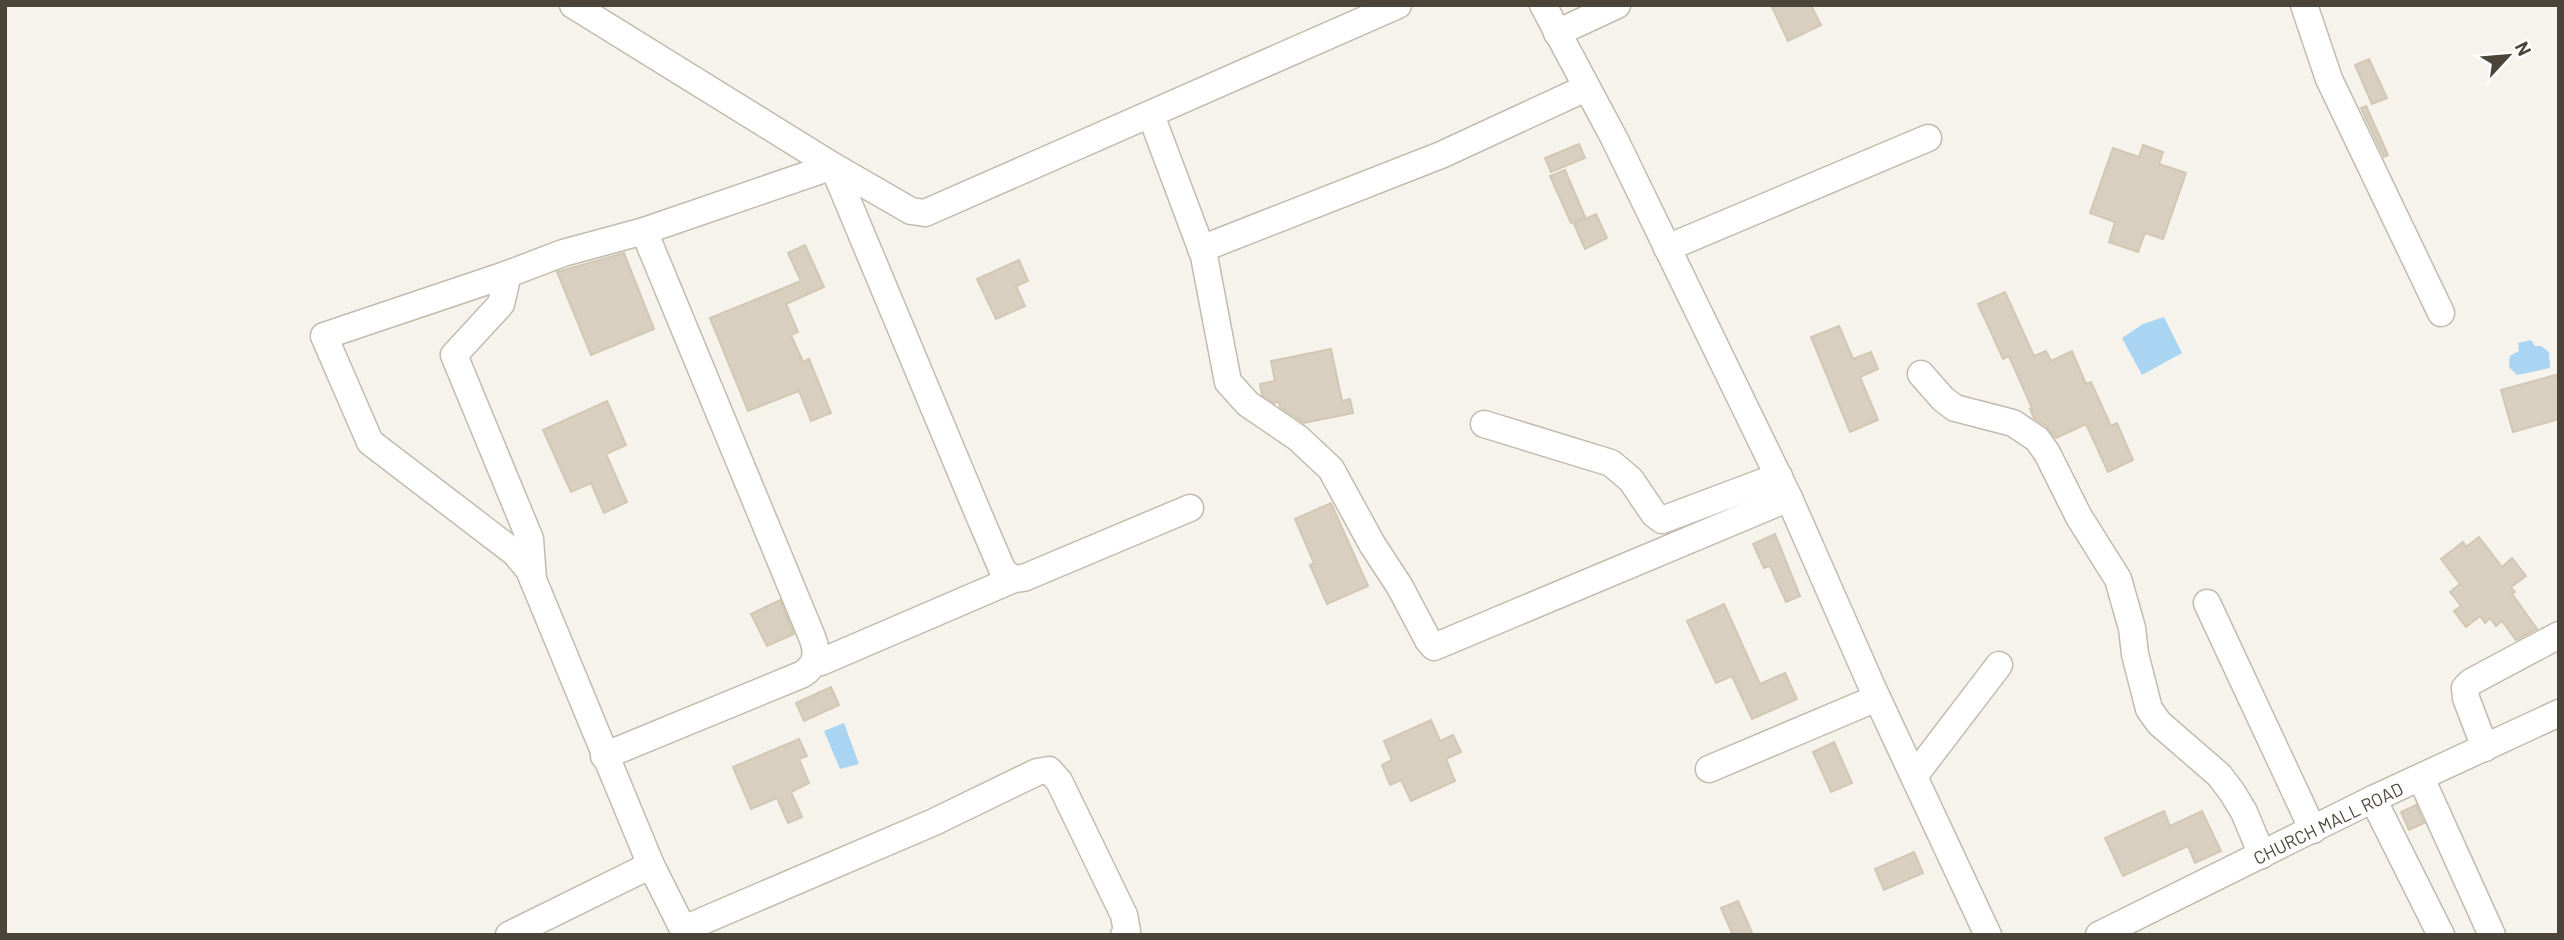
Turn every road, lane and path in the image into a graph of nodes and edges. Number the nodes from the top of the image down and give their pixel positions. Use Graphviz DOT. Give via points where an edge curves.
graph roads {
  1 [pos="573,5"];
  2 [pos="1398,5"];
  3 [pos="1543,5"];
  4 [pos="1617,5"];
  5 [pos="2304,5"];
  6 [pos="1557,33"];
  7 [pos="1586,88"];
  8 [pos="1151,115"];
  9 [pos="1928,138"];
  10 [pos="833,166"];
  11 [pos="644,231"];
  12 [pos="1201,248"];
  13 [pos="1667,248"];
  14 [pos="508,274"];
  15 [pos="2441,313"];
  16 [pos="1921,374"];
  17 [pos="1485,425"];
  18 [pos="1784,487"];
  19 [pos="1190,508"];
  20 [pos="533,579"];
  21 [pos="1014,579"];
  22 [pos="2207,603"];
  23 [pos="2559,635"];
  24 [pos="821,662"];
  25 [pos="1998,665"];
  26 [pos="1877,698"];
  27 [pos="2559,713"];
  28 [pos="2485,748"];
  29 [pos="604,756"];
  30 [pos="1709,769"];
  31 [pos="1915,775"];
  32 [pos="2421,778"];
  33 [pos="2373,799"];
  34 [pos="2313,830"];
  35 [pos="2262,855"];
  36 [pos="651,865"];
  37 [pos="685,932"];
  38 [pos="509,935"];
  39 [pos="1124,935"];
  40 [pos="1988,935"];
  41 [pos="2099,935"];
  42 [pos="2441,935"];
  43 [pos="2492,935"];
  1 -- 10 [label="street"];
  2 -- 8 [label="street"];
  3 -- 6 [label="street"];
  4 -- 6 [label="street"];
  5 -- 15 [label="street" via="2329,79"];
  6 -- 7 [label="street"];
  7 -- 12 [label="street" via="1441,155"];
  7 -- 13 [label="street"];
  8 -- 10 [label="street" via="925,214 911,211"];
  8 -- 12 [label="street"];
  9 -- 13 [label="street"];
  10 -- 11 [label="street"];
  10 -- 21 [label="street" via="1002,569"];
  11 -- 14 [label="street" via="562,253"];
  11 -- 29 [label="street" via="816,656 803,674"];
  12 -- 18 [label="street" via="1228,382 1248,404 1298,438 1331,469 1434,647"];
  13 -- 18 [label="street"];
  14 -- 20 [label="street" via="501,304 454,355 530,539"];
  14 -- 20 [label="street" via="324,336 370,442 515,553"];
  16 -- 35 [label="street" via="1955,408 2013,424 2042,446 2118,579 2149,709 2219,775 2244,812"];
  17 -- 18 [label="street" via="1612,463 1662,520"];
  18 -- 26 [label="street"];
  19 -- 21 [label="street"];
  20 -- 29 [label="street"];
  21 -- 24 [label="street"];
  22 -- 34 [label="street"];
  23 -- 28 [label="street" via="2465,688"];
  25 -- 31 [label="street"];
  26 -- 30 [label="street"];
  26 -- 31 [label="street"];
  27 -- 28 [label="street, CHURCH MALL ROAD"];
  28 -- 32 [label="street, CHURCH MALL ROAD"];
  29 -- 36 [label="street"];
  31 -- 40 [label="street"];
  32 -- 33 [label="street, CHURCH MALL ROAD"];
  32 -- 43 [label="street"];
  33 -- 34 [label="street, CHURCH MALL ROAD"];
  33 -- 42 [label="street"];
  34 -- 35 [label="street, CHURCH MALL ROAD"];
  35 -- 41 [label="street, CHURCH MALL ROAD"];
  36 -- 37 [label="street"];
  36 -- 38 [label="street"];
  37 -- 39 [label="street" via="1049,770 1059,781 1124,915"];
}
